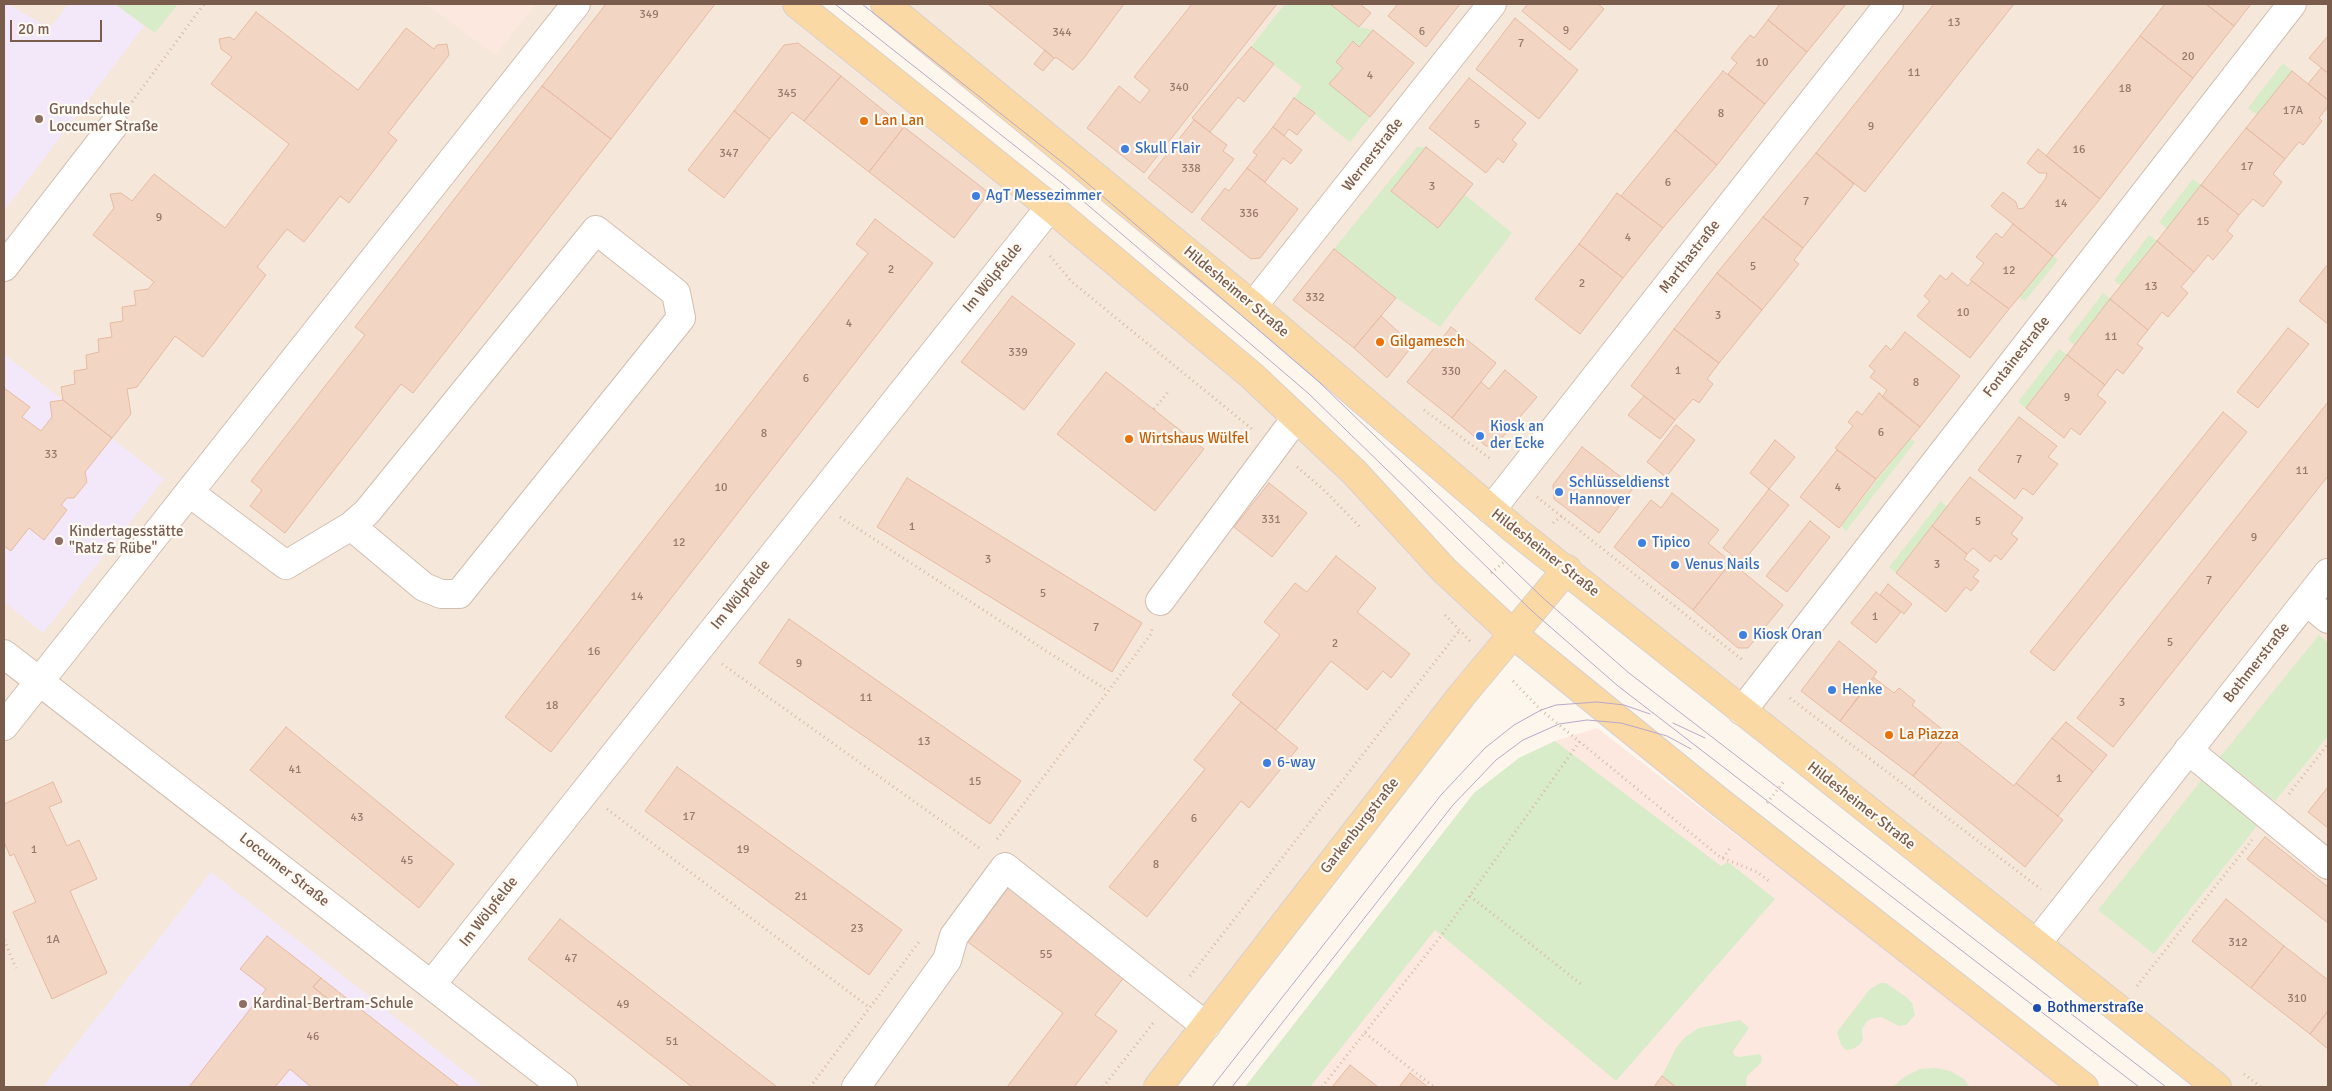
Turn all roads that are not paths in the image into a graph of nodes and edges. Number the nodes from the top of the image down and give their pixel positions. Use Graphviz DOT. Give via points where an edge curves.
graph roads {
  1 [pos="576,4"];
  2 [pos="797,4"];
  3 [pos="885,4"];
  4 [pos="1492,4"];
  5 [pos="1889,4"];
  6 [pos="2292,4"];
  7 [pos="114,125"];
  8 [pos="1050,207"];
  9 [pos="4,267"];
  10 [pos="1254,306"];
  11 [pos="1296,418"];
  12 [pos="190,493"];
  13 [pos="1491,510"];
  14 [pos="351,526"];
  15 [pos="1566,569"];
  16 [pos="2328,572"];
  17 [pos="1160,601"];
  18 [pos="2306,601"];
  19 [pos="2328,619"];
  20 [pos="1513,634"];
  21 [pos="4,654"];
  22 [pos="39,681"];
  23 [pos="1742,711"];
  24 [pos="4,726"];
  25 [pos="2188,750"];
  26 [pos="2328,865"];
  27 [pos="2037,943"];
  28 [pos="432,984"];
  29 [pos="1206,1026"];
  30 [pos="563,1087"];
  31 [pos="856,1087"];
  32 [pos="1158,1087"];
  33 [pos="2084,1087"];
  34 [pos="2217,1087"];
  1 -- 12 [label="street"];
  2 -- 8 [label="main road"];
  3 -- 10 [label="main road, Hildesheimer Straße"];
  4 -- 10 [label="street, Wernerstraße"];
  5 -- 13 [label="street, Marthastraße"];
  6 -- 23 [label="street, Fontainestraße"];
  7 -- 9 [label="street"];
  8 -- 11 [label="main road" via="1251,375"];
  8 -- 28 [label="street, Im Wölpfelde"];
  10 -- 13 [label="main road, Hildesheimer Straße"];
  11 -- 17 [label="street"];
  11 -- 20 [label="main road" via="1354,472 1444,570"];
  12 -- 14 [label="street" via="286,565"];
  12 -- 22 [label="street"];
  13 -- 15 [label="main road, Hildesheimer Straße"];
  14 -- 14 [label="street" via="367,512 596,230 676,293 681,318 459,594 441,594 424,587"];
  15 -- 20 [label="main road, Garkenburgstraße"];
  15 -- 23 [label="main road, Hildesheimer Straße"];
  16 -- 18 [label="street, Bothmerstraße"];
  18 -- 19 [label="street"];
  18 -- 25 [label="street, Bothmerstraße"];
  20 -- 29 [label="main road, Garkenburgstraße"];
  20 -- 33 [label="main road" via="1716,799"];
  21 -- 22 [label="street, Loccumer Straße"];
  22 -- 24 [label="street"];
  22 -- 28 [label="street, Loccumer Straße"];
  23 -- 27 [label="main road, Hildesheimer Straße"];
  25 -- 26 [label="street"];
  25 -- 27 [label="street, Bothmerstraße"];
  27 -- 34 [label="main road, Hildesheimer Straße"];
  28 -- 30 [label="street, Loccumer Straße"];
  29 -- 31 [label="street" via="1005,868 954,936 947,960"];
  29 -- 32 [label="main road, Garkenburgstraße"];
}
